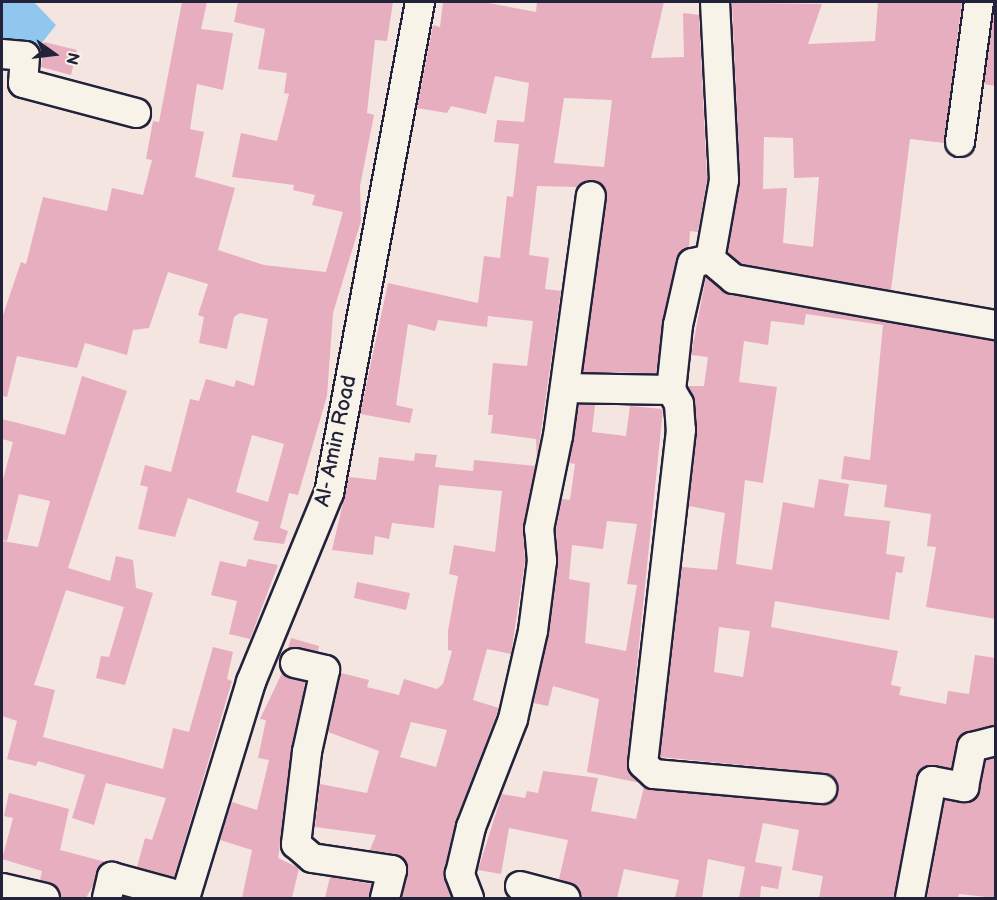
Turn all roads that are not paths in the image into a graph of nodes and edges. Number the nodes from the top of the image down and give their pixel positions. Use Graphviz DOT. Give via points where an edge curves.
graph roads {
  1 [pos="420,2"];
  2 [pos="715,2"];
  3 [pos="979,2"];
  4 [pos="2,54"];
  5 [pos="136,113"];
  6 [pos="960,142"];
  7 [pos="591,196"];
  8 [pos="710,260"];
  9 [pos="996,325"];
  10 [pos="565,388"];
  11 [pos="671,390"];
  12 [pos="295,663"];
  13 [pos="996,741"];
  14 [pos="822,789"];
  15 [pos="520,886"];
  16 [pos="2,888"];
  17 [pos="45,898"];
  18 [pos="106,898"];
  19 [pos="185,898"];
  20 [pos="385,898"];
  21 [pos="469,898"];
  22 [pos="565,898"];
  23 [pos="910,898"];
  1 -- 19 [label="street, Al- Amin Road" via="329,494 251,682"];
  2 -- 8 [label="street" via="724,180"];
  3 -- 6 [label="street"];
  4 -- 5 [label="street" via="25,56 23,83"];
  7 -- 10 [label="street"];
  8 -- 9 [label="street" via="734,279"];
  8 -- 11 [label="street" via="692,263"];
  10 -- 11 [label="street"];
  10 -- 21 [label="street" via="539,529 542,561 533,631 513,719 471,827 460,874"];
  11 -- 14 [label="street" via="679,404 681,430 665,545 646,772"];
  12 -- 20 [label="street" via="326,670 307,752 296,844 312,858 392,870"];
  13 -- 23 [label="street" via="972,747 964,787 932,781"];
  15 -- 22 [label="street"];
  16 -- 17 [label="street"];
  18 -- 19 [label="street" via="112,877"];
}
